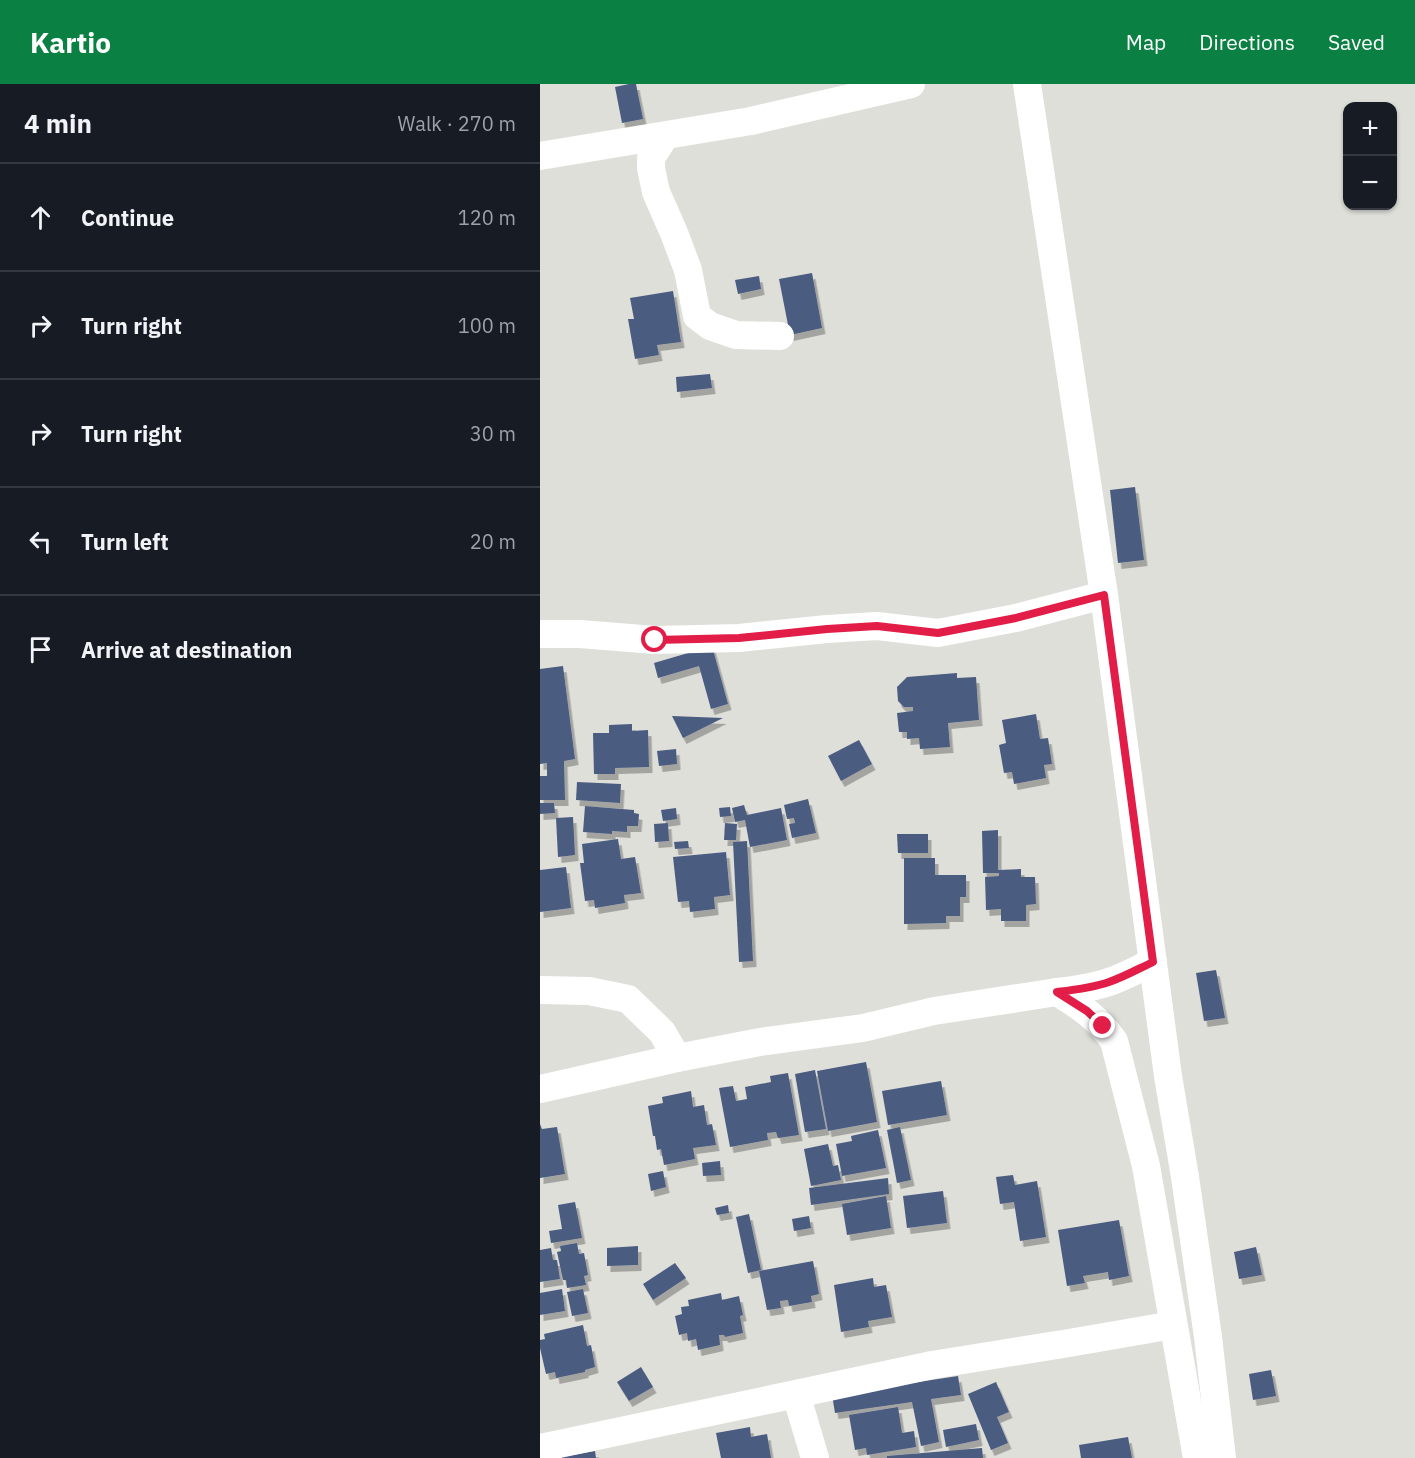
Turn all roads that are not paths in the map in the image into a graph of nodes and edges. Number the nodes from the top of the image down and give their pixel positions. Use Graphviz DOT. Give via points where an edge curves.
graph roads {
  1 [pos="911,84"];
  2 [pos="1003,84"];
  3 [pos="1028,90"];
  4 [pos="665,136"];
  5 [pos="540,156"];
  6 [pos="780,336"];
  7 [pos="1104,595"];
  8 [pos="540,634"];
  9 [pos="1153,962"];
  10 [pos="540,990"];
  11 [pos="1057,992"];
  12 [pos="676,1058"];
  13 [pos="1168,1076"];
  14 [pos="540,1089"];
  15 [pos="1146,1166"];
  16 [pos="1173,1325"];
  17 [pos="796,1394"];
  18 [pos="540,1448"];
  19 [pos="815,1458"];
  20 [pos="1197,1458"];
  21 [pos="1222,1458"];
  1 -- 4 [label="street" via="751,121"];
  2 -- 3 [label="street"];
  3 -- 7 [label="street"];
  4 -- 5 [label="street"];
  4 -- 6 [label="street" via="651,158 651,168 656,192 688,270 697,316 736,336"];
  7 -- 8 [label="street" via="938,633 877,626 739,638 655,640"];
  7 -- 9 [label="street"];
  9 -- 11 [label="street" via="1108,983"];
  9 -- 13 [label="street"];
  10 -- 12 [label="street" via="589,991 628,999 662,1032"];
  11 -- 12 [label="street"];
  11 -- 15 [label="street" via="1087,1011 1114,1041"];
  12 -- 14 [label="street"];
  13 -- 15 [label="street"];
  13 -- 21 [label="street" via="1208,1337"];
  15 -- 16 [label="street"];
  16 -- 17 [label="street" via="932,1365"];
  16 -- 20 [label="street"];
  17 -- 18 [label="street"];
  17 -- 19 [label="street"];
}
